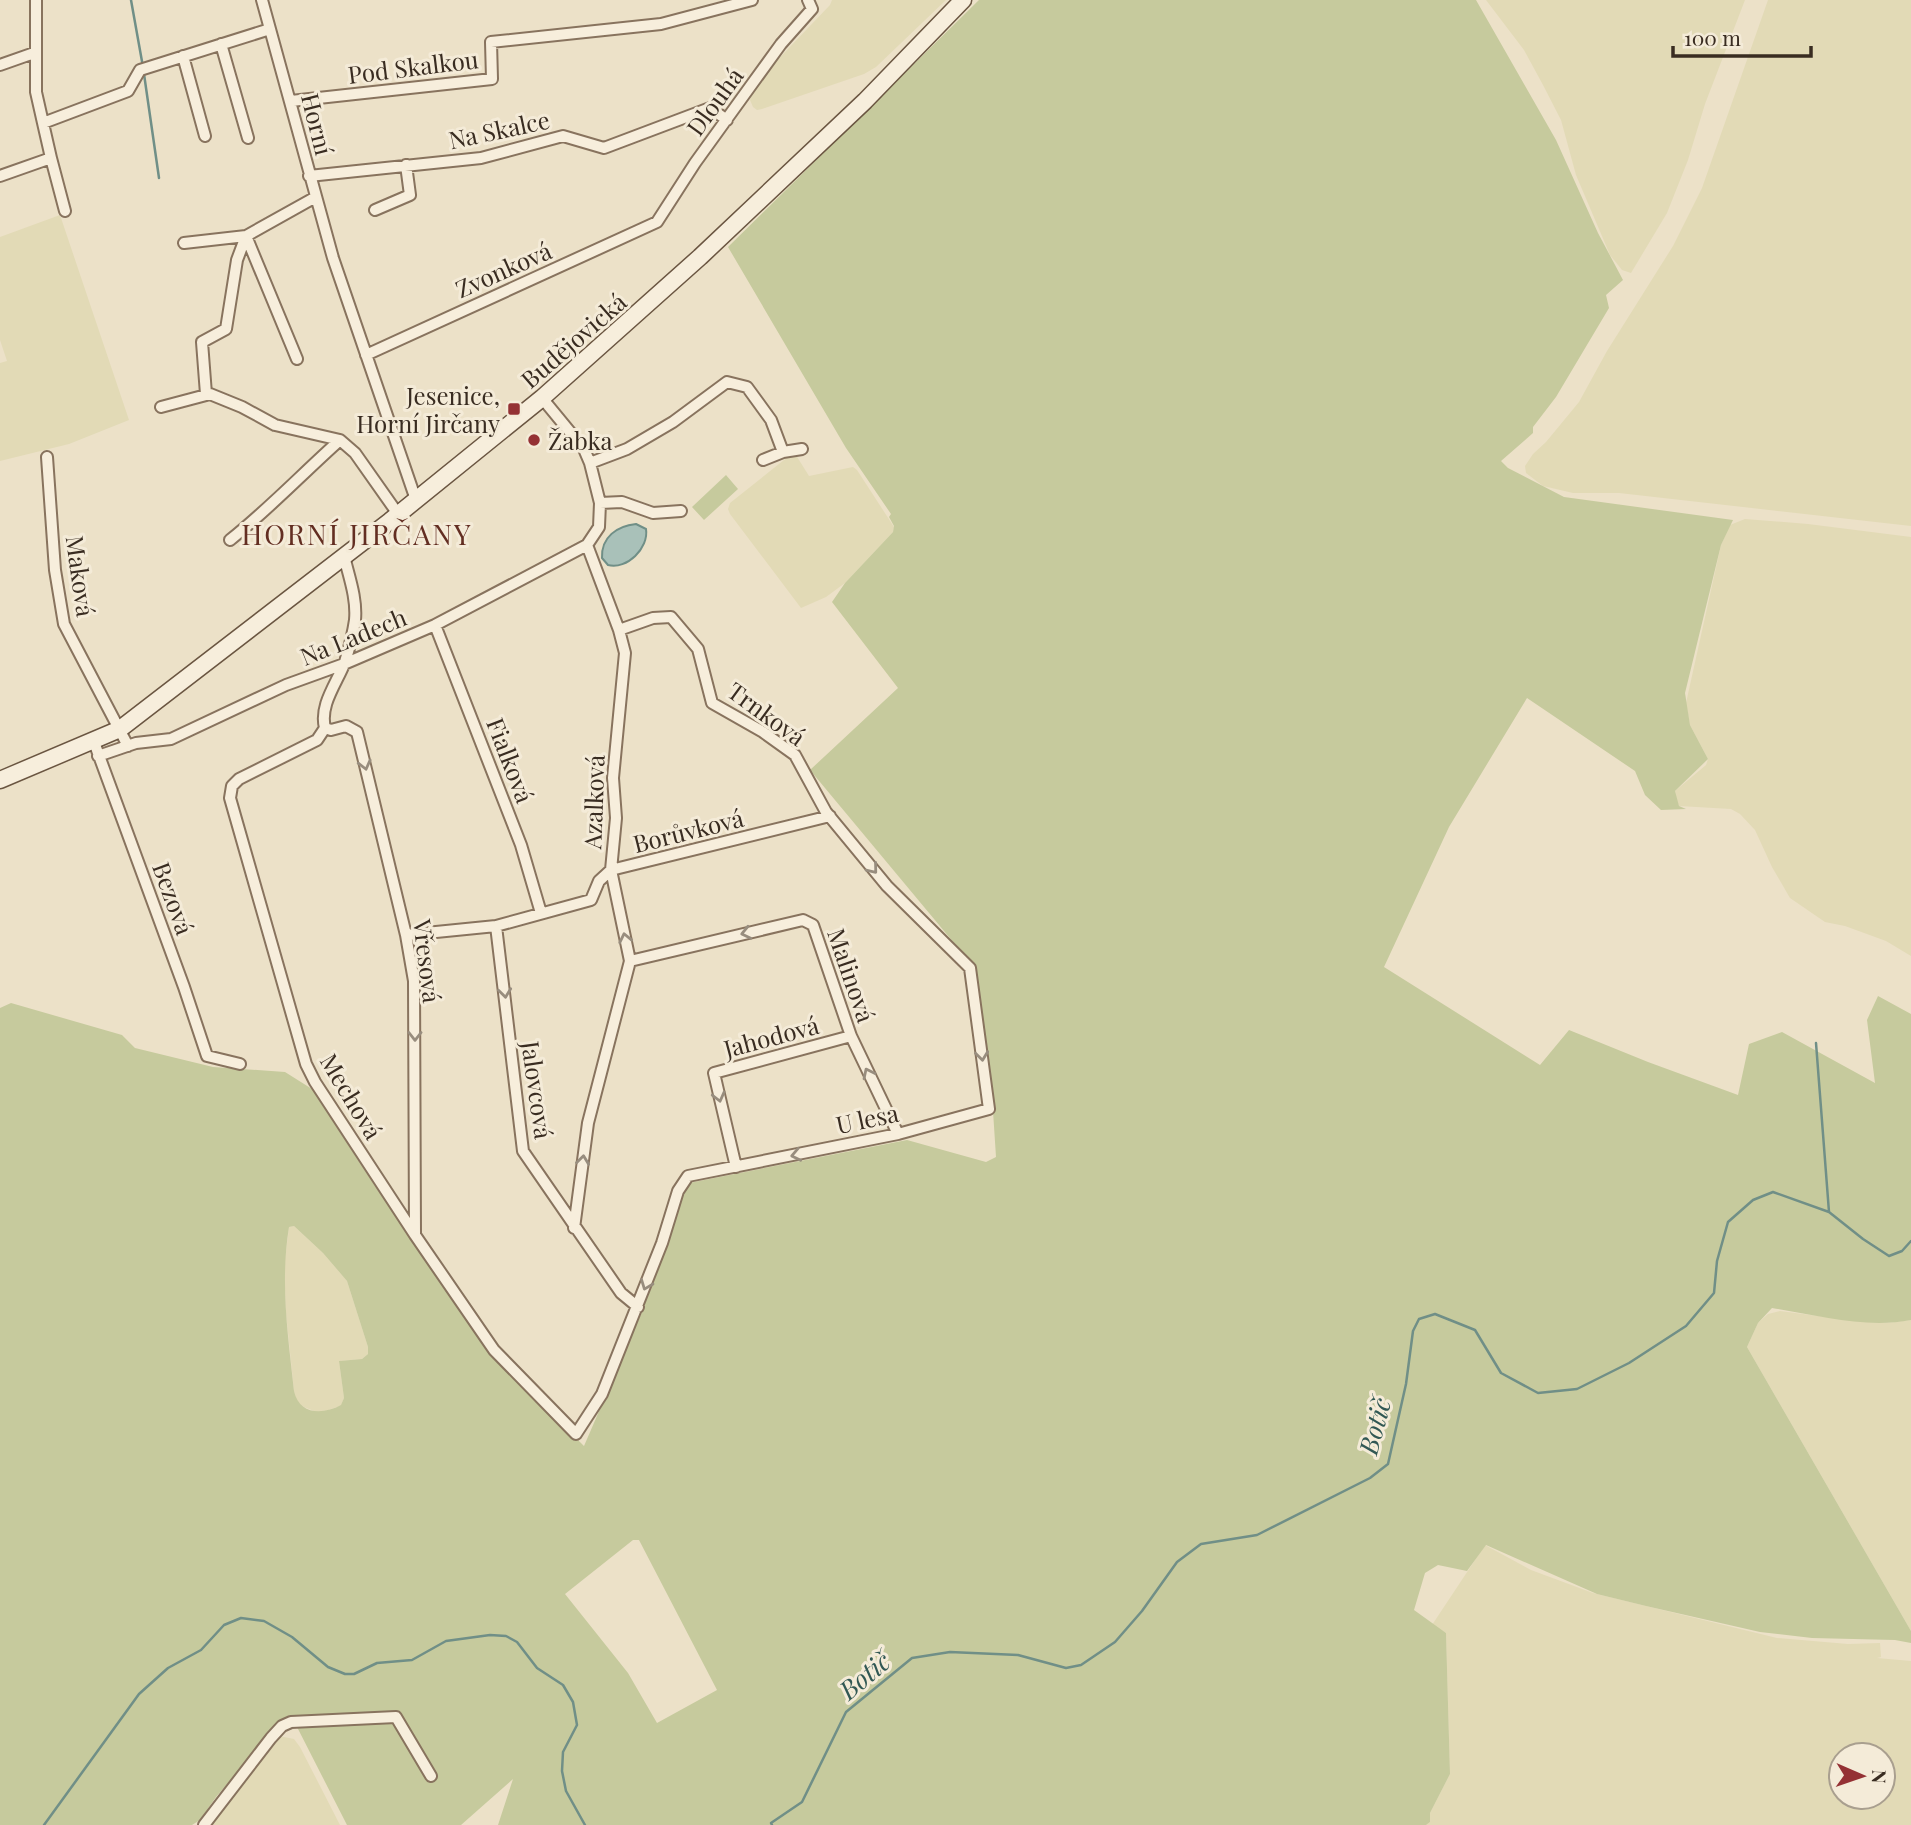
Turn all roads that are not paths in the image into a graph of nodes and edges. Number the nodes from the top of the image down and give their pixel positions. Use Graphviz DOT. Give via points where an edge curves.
graph roads {
  1 [pos="36,0"];
  2 [pos="262,0"];
  3 [pos="752,0"];
  4 [pos="963,0"];
  5 [pos="810,5"];
  6 [pos="270,29"];
  7 [pos="221,44"];
  8 [pos="34,53"];
  9 [pos="183,56"];
  10 [pos="0,65"];
  11 [pos="291,101"];
  12 [pos="727,120"];
  13 [pos="43,123"];
  14 [pos="205,136"];
  15 [pos="248,138"];
  16 [pos="51,158"];
  17 [pos="407,165"];
  18 [pos="0,176"];
  19 [pos="310,176"];
  20 [pos="314,198"];
  21 [pos="375,210"];
  22 [pos="65,211"];
  23 [pos="657,222"];
  24 [pos="246,236"];
  25 [pos="184,243"];
  26 [pos="366,355"];
  27 [pos="297,359"];
  28 [pos="206,394"];
  29 [pos="542,398"];
  30 [pos="161,407"];
  31 [pos="340,440"];
  32 [pos="802,449"];
  33 [pos="783,452"];
  34 [pos="47,457"];
  35 [pos="763,460"];
  36 [pos="590,463"];
  37 [pos="416,500"];
  38 [pos="600,503"];
  39 [pos="681,511"];
  40 [pos="398,514"];
  41 [pos="230,540"];
  42 [pos="587,545"];
  43 [pos="344,556"];
  44 [pos="435,625"];
  45 [pos="619,630"];
  46 [pos="344,664"];
  47 [pos="325,728"];
  48 [pos="120,729"];
  49 [pos="128,746"];
  50 [pos="96,749"];
  51 [pos="0,780"];
  52 [pos="830,816"];
  53 [pos="611,870"];
  54 [pos="541,914"];
  55 [pos="496,926"];
  56 [pos="406,935"];
  57 [pos="630,961"];
  58 [pos="851,1036"];
  59 [pos="240,1064"];
  60 [pos="898,1134"];
  61 [pos="737,1167"];
  62 [pos="575,1227"];
  63 [pos="415,1235"];
  64 [pos="638,1307"];
  65 [pos="576,1434"];
  66 [pos="430,1776"];
  67 [pos="204,1825"];
  1 -- 8 [label="street"];
  2 -- 6 [label="street, Horní"];
  3 -- 11 [label="street, Pod Skalkou" via="661,24 491,42 492,79"];
  4 -- 29 [label="main road, Budějovická" via="865,101 700,257"];
  5 -- 12 [label="street, Dlouhá"];
  6 -- 7 [label="street"];
  6 -- 11 [label="street, Horní"];
  7 -- 9 [label="street"];
  7 -- 15 [label="street"];
  8 -- 10 [label="street"];
  8 -- 13 [label="street"];
  9 -- 13 [label="street" via="144,68 128,92"];
  9 -- 14 [label="street"];
  11 -- 19 [label="street, Horní"];
  12 -- 17 [label="street, Na Skalce" via="710,108 604,148 562,136 481,158"];
  12 -- 23 [label="street, Dlouhá"];
  13 -- 16 [label="street"];
  16 -- 18 [label="street"];
  16 -- 22 [label="street"];
  17 -- 19 [label="street, Na Skalce"];
  17 -- 21 [label="street" via="410,194"];
  19 -- 20 [label="street, Horní"];
  20 -- 24 [label="street"];
  20 -- 26 [label="street, Horní"];
  23 -- 26 [label="street, Zvonková"];
  24 -- 25 [label="street"];
  24 -- 27 [label="street"];
  24 -- 28 [label="street" via="237,260 226,329 202,342"];
  26 -- 37 [label="street, Horní"];
  28 -- 30 [label="street"];
  28 -- 31 [label="street" via="275,425"];
  29 -- 36 [label="street"];
  29 -- 37 [label="main road, Budějovická"];
  31 -- 40 [label="street" via="355,453"];
  31 -- 41 [label="street"];
  32 -- 33 [label="street"];
  33 -- 35 [label="street"];
  33 -- 36 [label="street" via="771,420 747,387 727,382 673,422 627,449"];
  34 -- 48 [label="street, Maková" via="64,624"];
  36 -- 38 [label="street"];
  37 -- 40 [label="main road, Budějovická"];
  38 -- 39 [label="street" via="622,502 653,513"];
  38 -- 42 [label="street" via="599,527"];
  40 -- 43 [label="main road, Budějovická"];
  42 -- 44 [label="street, Na Ladech"];
  42 -- 45 [label="street, Azalková"];
  43 -- 46 [label="street" via="355,599"];
  43 -- 48 [label="main road, Budějovická"];
  44 -- 46 [label="street, Na Ladech"];
  44 -- 54 [label="street, Fialková" via="521,845"];
  45 -- 52 [label="street, Trnková" via="671,617 698,649 712,703 795,755"];
  45 -- 53 [label="street, Azalková" via="625,653 613,778"];
  46 -- 47 [label="street" via="325,710"];
  46 -- 49 [label="street, Na Ladech" via="286,685 171,739"];
  47 -- 56 [label="street, Vřesová, one-way" via="346,726 357,732"];
  47 -- 63 [label="street, Mechová" via="317,740 239,779 230,798 306,1064"];
  48 -- 49 [label="street"];
  48 -- 50 [label="main road, Budějovická"];
  49 -- 50 [label="street, Na Ladech"];
  50 -- 51 [label="main road, Budějovická"];
  50 -- 59 [label="street, Bezová" via="207,1056"];
  52 -- 53 [label="street, Borůvková"];
  52 -- 60 [label="street, U lesa, one-way" via="887,886 970,968 989,1109"];
  53 -- 54 [label="street, Borůvková" via="599,881 591,900"];
  57 -- 53 [label="street, Azalková, one-way"];
  54 -- 55 [label="street, Borůvková"];
  55 -- 56 [label="street, Borůvková"];
  55 -- 62 [label="street, Jalovcová, one-way" via="523,1151"];
  56 -- 63 [label="street, Vřesová, one-way" via="414,981"];
  58 -- 57 [label="street, Malinová, one-way" via="813,925 803,920"];
  62 -- 57 [label="street, Azalková, one-way" via="588,1123"];
  60 -- 58 [label="street, Malinová, one-way"];
  58 -- 61 [label="street, Jahodová, one-way" via="714,1073"];
  60 -- 61 [label="street, U lesa, one-way"];
  61 -- 64 [label="street, U lesa, one-way" via="688,1176 678,1191"];
  62 -- 64 [label="street, Jalovcová" via="621,1293"];
  63 -- 65 [label="street, Mechová" via="494,1350"];
  64 -- 65 [label="street, U lesa" via="603,1394"];
  66 -- 67 [label="street" via="396,1717 291,1722 271,1738"];
}
